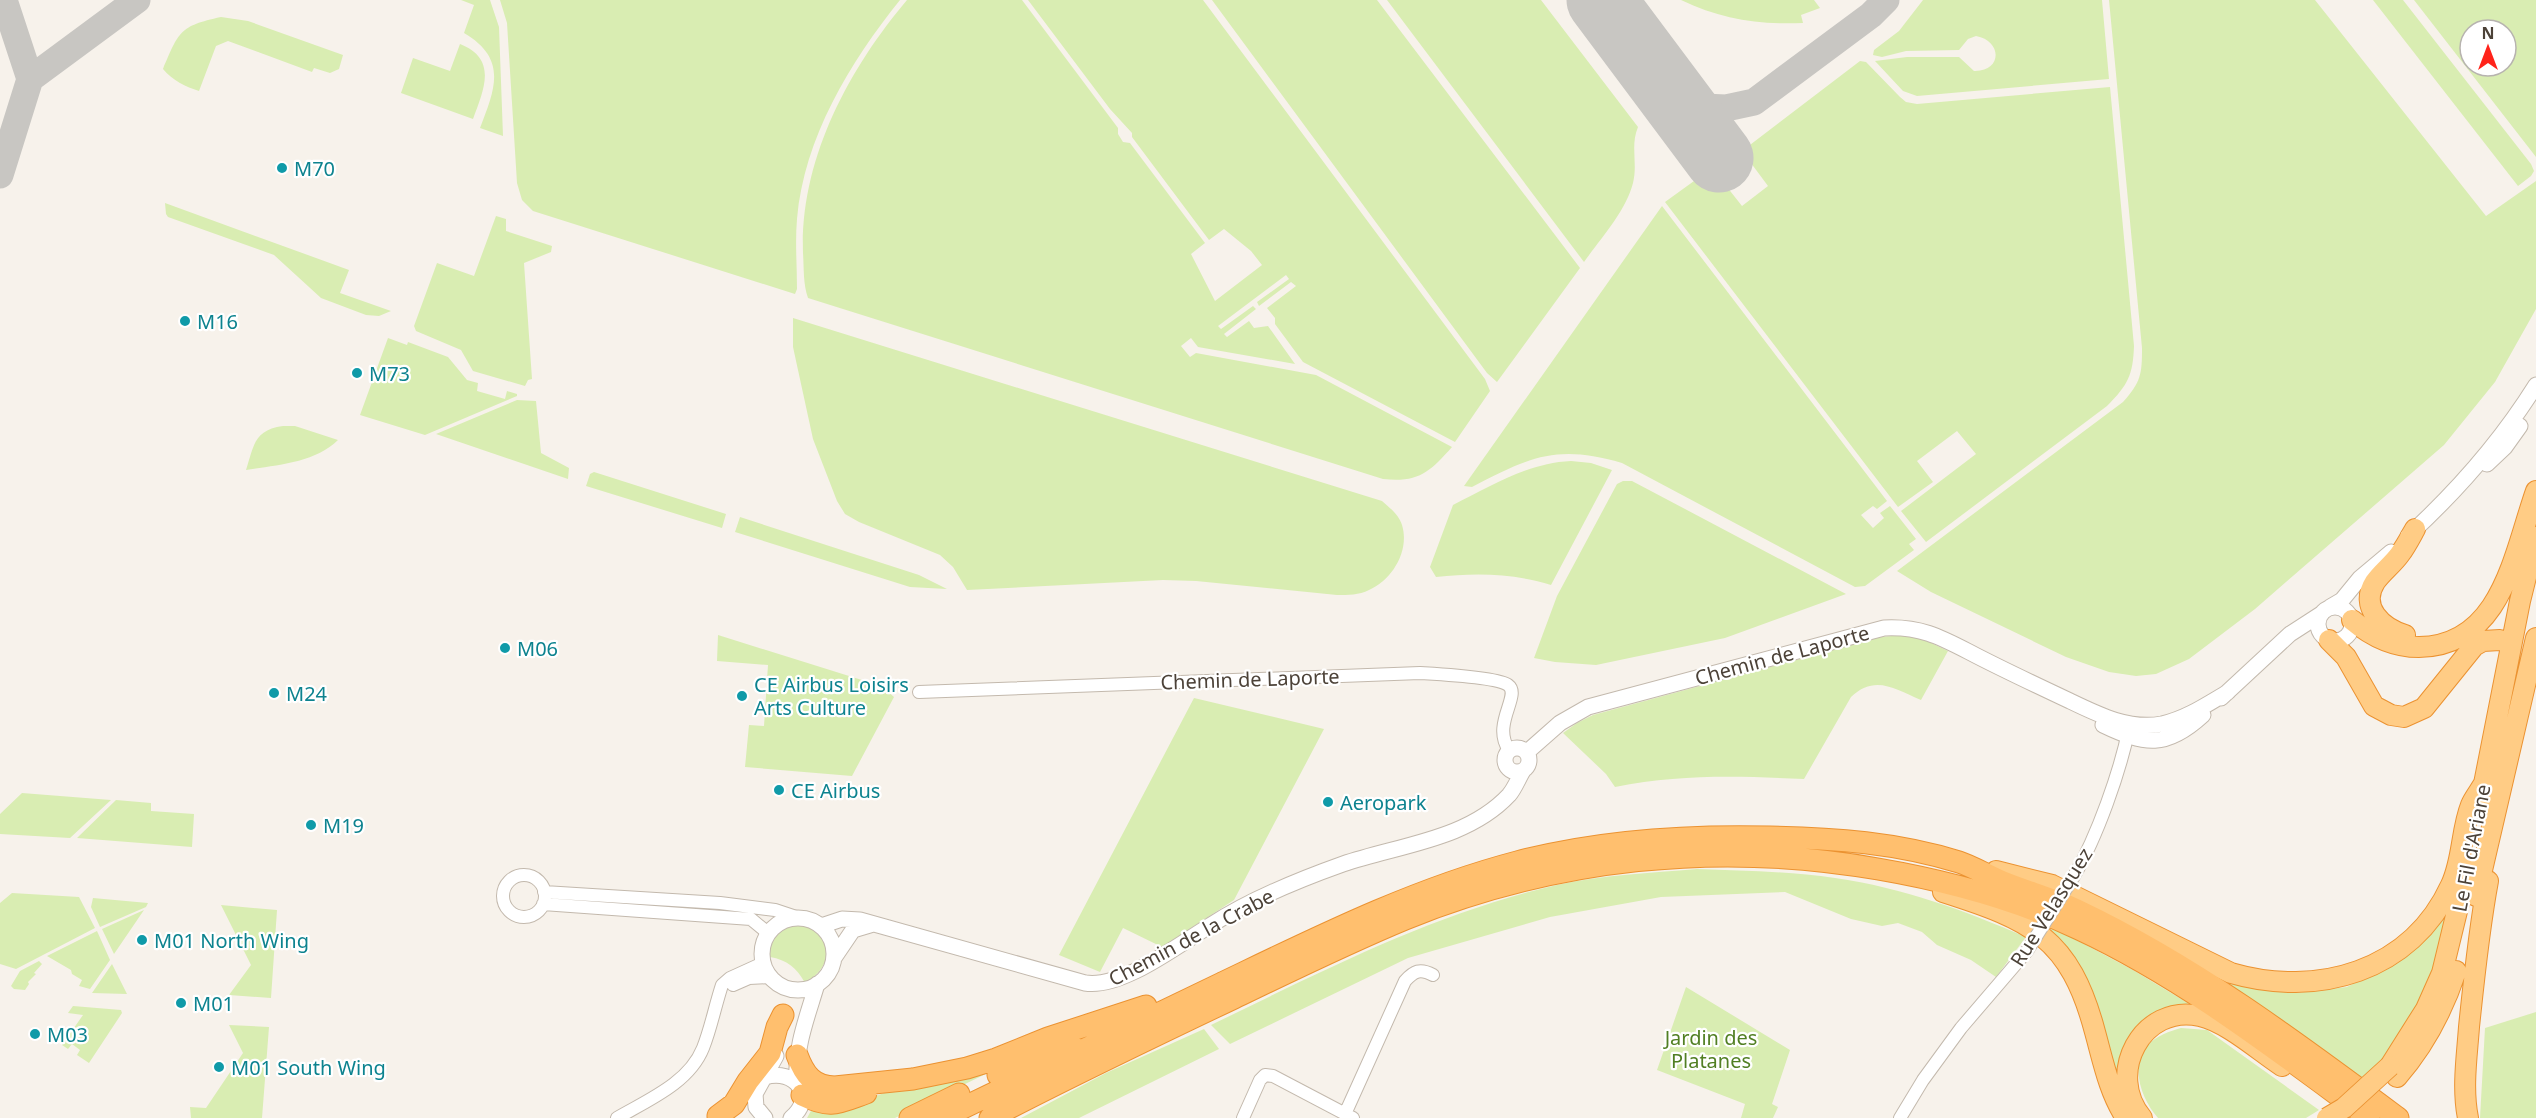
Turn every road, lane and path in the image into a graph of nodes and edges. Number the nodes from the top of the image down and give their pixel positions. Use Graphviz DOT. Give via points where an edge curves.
graph roads {
  1 [pos="2536,386"];
  2 [pos="2536,402"];
  3 [pos="2467,477"];
  4 [pos="2536,491"];
  5 [pos="2415,529"];
  6 [pos="2528,538"];
  7 [pos="2373,569"];
  8 [pos="2326,611"];
  9 [pos="2489,614"];
  10 [pos="2351,623"];
  11 [pos="2536,638"];
  12 [pos="2327,639"];
  13 [pos="2500,640"];
  14 [pos="2271,652"];
  15 [pos="2355,671"];
  16 [pos="920,692"];
  17 [pos="2129,730"];
  18 [pos="1509,750"];
  19 [pos="1527,752"];
  20 [pos="1516,770"];
  21 [pos="2483,785"];
  22 [pos="2491,837"];
  23 [pos="1961,863"];
  24 [pos="1891,871"];
  25 [pos="800,918"];
  26 [pos="873,924"];
  27 [pos="821,926"];
  28 [pos="768,933"];
  29 [pos="834,958"];
  30 [pos="1273,958"];
  31 [pos="772,975"];
  32 [pos="1433,975"];
  33 [pos="817,984"];
  34 [pos="1146,1006"];
  35 [pos="783,1014"];
  36 [pos="797,1055"];
  37 [pos="2393,1072"];
  38 [pos="913,1079"];
  39 [pos="760,1086"];
  40 [pos="800,1089"];
  41 [pos="2331,1090"];
  42 [pos="1349,1116"];
  43 [pos="715,1117"];
  44 [pos="618,1118"];
  45 [pos="764,1118"];
  46 [pos="791,1118"];
  47 [pos="909,1118"];
  48 [pos="942,1118"];
  49 [pos="990,1118"];
  50 [pos="1243,1118"];
  51 [pos="1900,1118"];
  52 [pos="2126,1118"];
  53 [pos="2142,1118"];
  54 [pos="2327,1118"];
  55 [pos="2352,1118"];
  56 [pos="2369,1118"];
  57 [pos="2398,1118"];
  58 [pos="2468,1118"];
  1 -- 3 [label="street" via="2510,426"];
  2 -- 3 [label="street" via="2505,447"];
  3 -- 5 [label="street"];
  4 -- 6 [label="highway"];
  5 -- 7 [label="street"];
  5 -- 9 [label="highway" via="2400,555 2372,587 2371,605 2380,623 2415,638 2429,638 2452,633"];
  6 -- 9 [label="highway"];
  6 -- 21 [label="highway, Le Fil d'Ariane" via="2520,601"];
  7 -- 8 [label="street"];
  7 -- 10 [label="street" via="2356,596"];
  8 -- 10 [label="street" via="2344,609"];
  8 -- 12 [label="street" via="2319,627"];
  8 -- 14 [label="street" via="2290,634"];
  9 -- 10 [label="highway" via="2461,637 2445,644 2411,647 2370,634"];
  10 -- 12 [label="street" via="2339,641"];
  10 -- 15 [label="highway"];
  11 -- 22 [label="highway, Le Fil d'Ariane"];
  12 -- 14 [label="street" via="2296,638"];
  12 -- 15 [label="highway"];
  13 -- 15 [label="highway" via="2475,646 2424,708 2404,717 2374,706"];
  14 -- 17 [label="street" via="2228,692 2194,714"];
  16 -- 18 [label="street, Chemin de Laporte" via="1420,673 1459,676 1502,682 1511,688 1513,694 1502,728"];
  17 -- 19 [label="street, Chemin de Laporte" via="2066,707 2040,689 1935,634 1884,628 1588,707 1560,723"];
  17 -- 51 [label="street, Rue Velasquez, bridge" via="2090,847 2074,876 2026,951 1961,1028"];
  18 -- 19 [label="street"];
  18 -- 20 [label="street, Chemin de Laporte" via="1505,762"];
  19 -- 20 [label="street" via="1529,764"];
  20 -- 26 [label="street, Chemin de la Crabe" via="1499,803 1460,829 1343,864 1254,900 1160,957 1106,984 1085,983"];
  21 -- 23 [label="highway" via="2471,806 2452,884 2427,924 2380,962 2333,980 2280,983 2231,973 2052,885"];
  21 -- 37 [label="highway, Le Fil d'Ariane" via="2459,913 2442,974"];
  22 -- 37 [label="highway, Le Fil d'Ariane" via="2446,1001 2415,1056"];
  22 -- 58 [label="highway" via="2492,861 2480,921 2468,1042"];
  23 -- 30 [label="highway" via="1858,841 1804,837 1730,836 1611,844 1519,862 1464,878 1360,918"];
  23 -- 57 [label="highway" via="2133,938 2289,1038"];
  24 -- 41 [label="highway" via="1996,896 2079,929 2187,988"];
  24 -- 49 [label="highway" via="1801,858 1703,855 1581,867 1504,885 1405,919 1336,950"];
  24 -- 52 [label="highway" via="1988,906 2046,937 2071,968 2085,999 2114,1095"];
  25 -- 27 [label="street"];
  25 -- 28 [label="street" via="778,923"];
  25 -- 28 [label="street" via="775,910 720,903 544,898 751,919"];
  26 -- 27 [label="street, Chemin de la Crabe" via="842,919"];
  26 -- 29 [label="street" via="853,930"];
  27 -- 29 [label="street" via="831,940"];
  28 -- 31 [label="street" via="762,947"];
  29 -- 33 [label="street" via="828,973"];
  30 -- 34 [label="highway" via="1226,972"];
  30 -- 48 [label="highway"];
  31 -- 33 [label="street" via="801,989"];
  31 -- 35 [label="street"];
  31 -- 44 [label="street" via="730,978 722,985 705,1043 692,1068 668,1088"];
  32 -- 42 [label="street" via="1418,970 1404,981"];
  33 -- 36 [label="street"];
  34 -- 38 [label="highway" via="989,1061"];
  34 -- 47 [label="highway"];
  35 -- 39 [label="street" via="780,1047"];
  35 -- 43 [label="highway" via="770,1053 734,1104"];
  36 -- 38 [label="highway" via="806,1074 824,1086"];
  36 -- 40 [label="street"];
  37 -- 54 [label="highway, Le Fil d'Ariane, bridge"];
  37 -- 55 [label="highway, Le Fil d'Ariane"];
  38 -- 40 [label="highway" via="829,1104 820,1103"];
  39 -- 40 [label="street" via="784,1075"];
  39 -- 43 [label="highway" via="739,1110"];
  39 -- 45 [label="street" via="756,1107"];
  40 -- 46 [label="street" via="799,1111"];
  41 -- 53 [label="highway" via="2306,1082 2214,1020 2175,1015 2159,1020 2131,1050 2126,1081"];
  41 -- 56 [label="highway"];
  42 -- 50 [label="street" via="1273,1076 1265,1076"];
}
